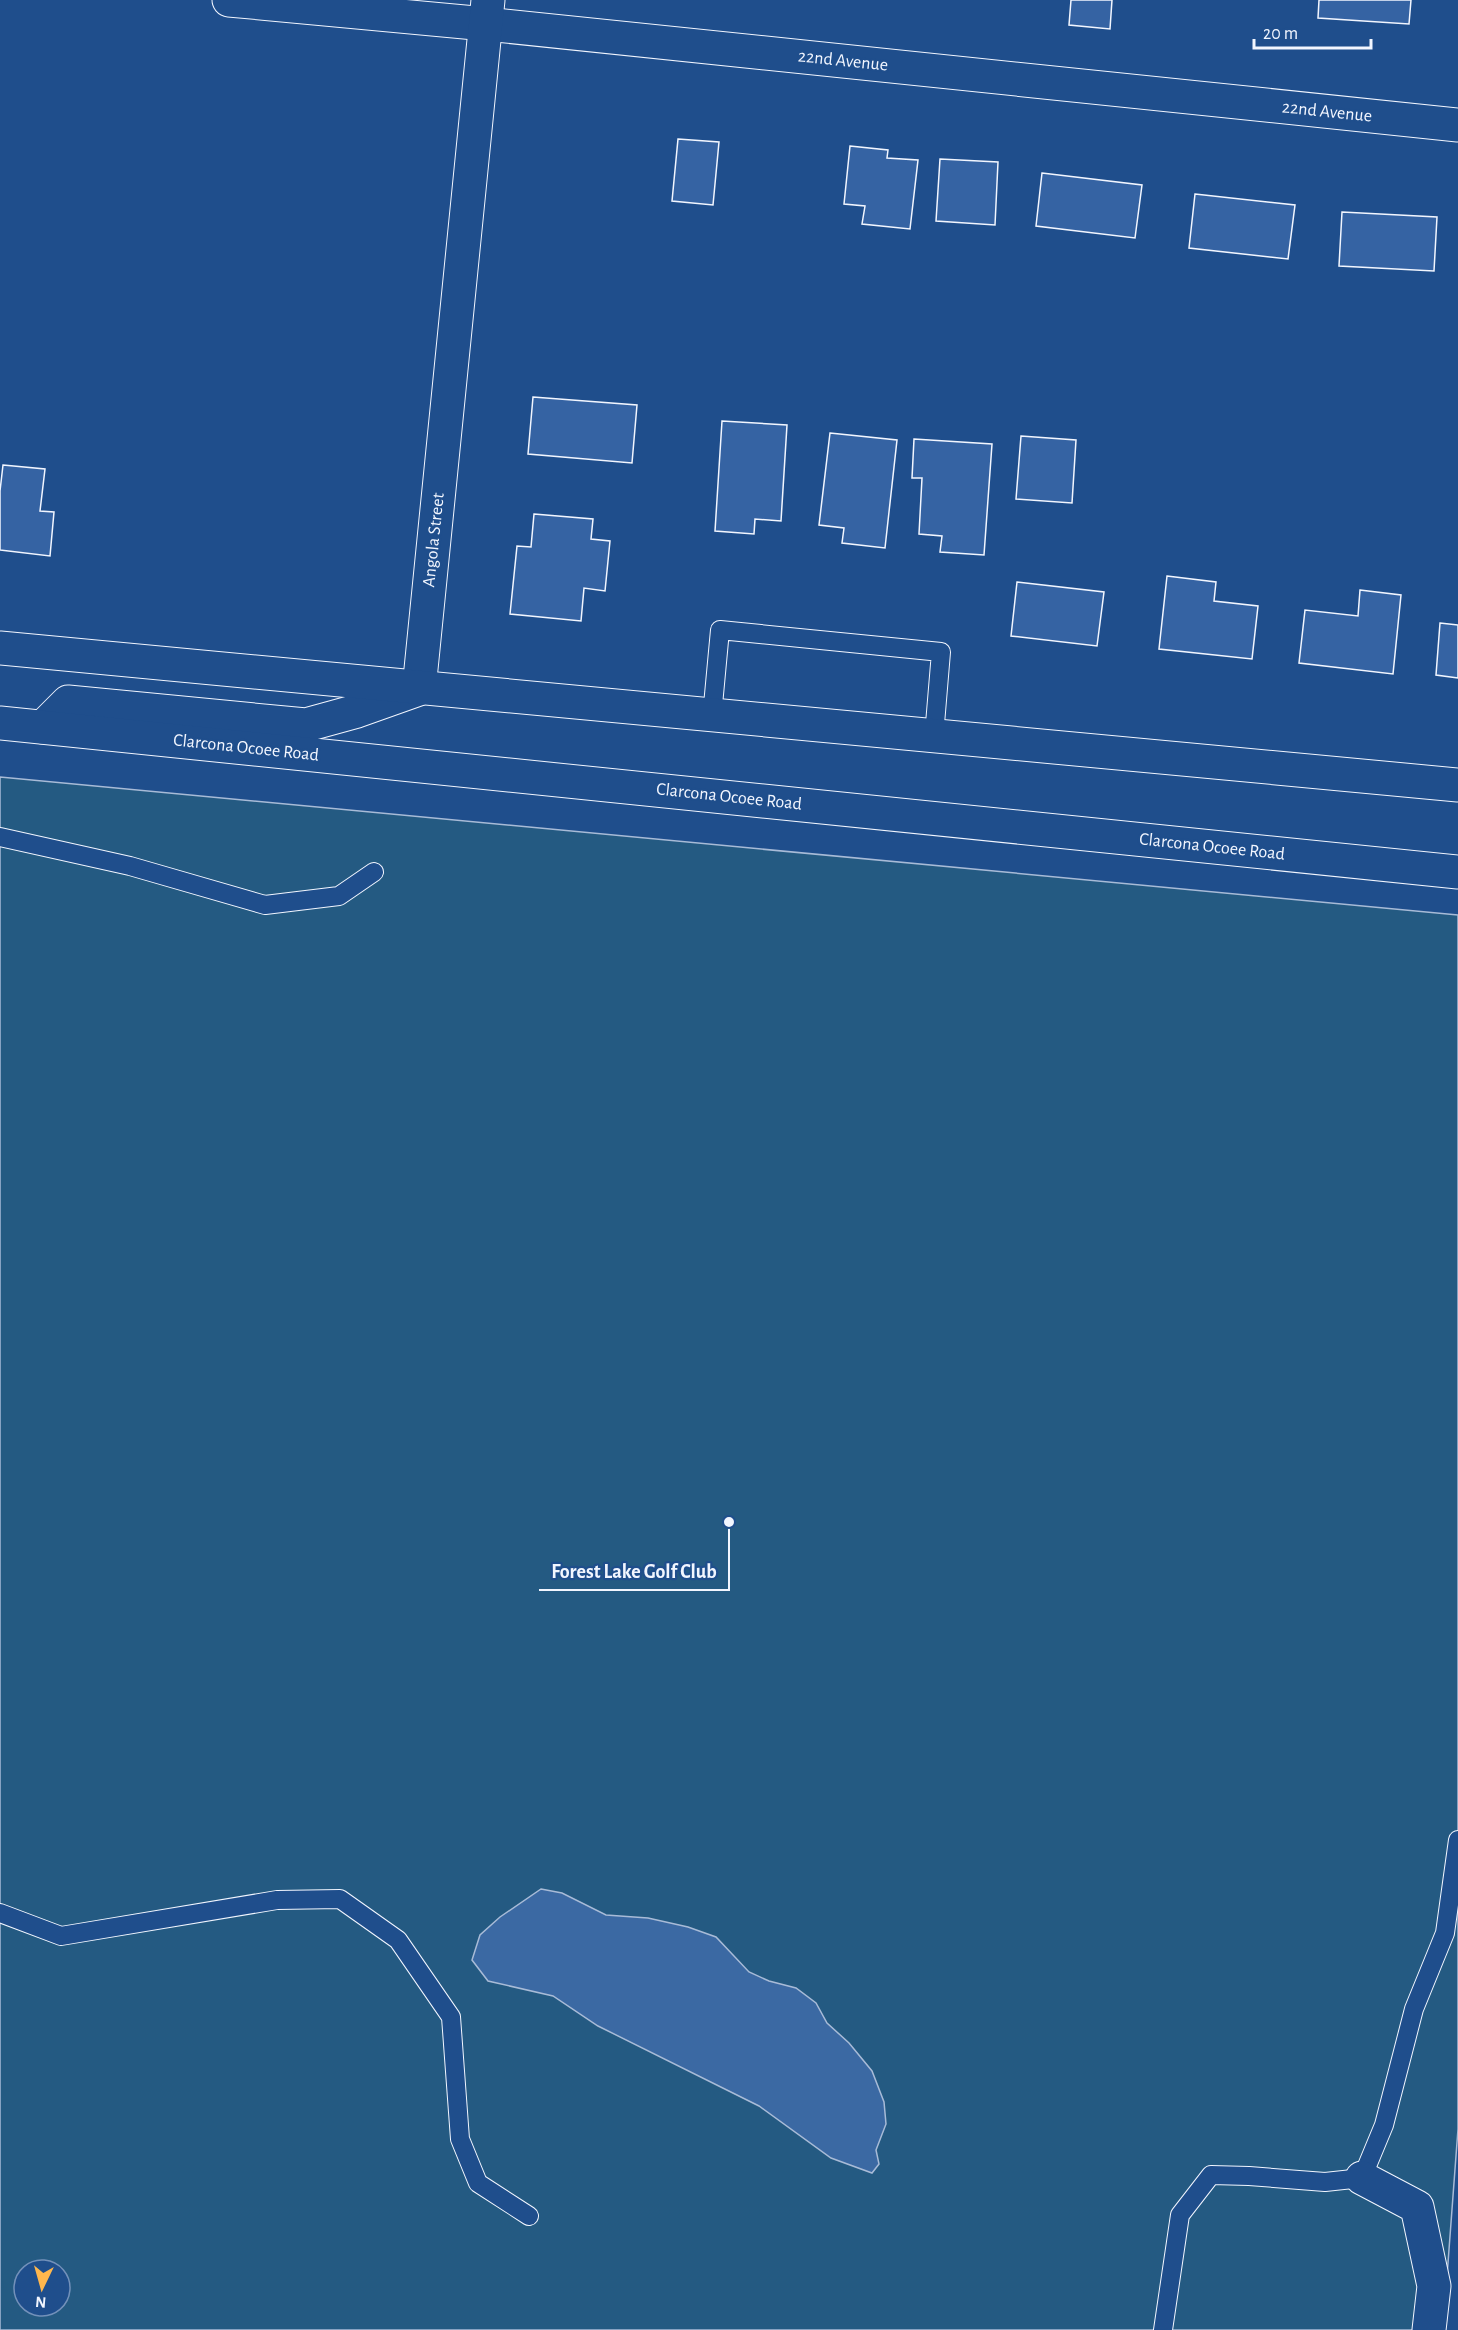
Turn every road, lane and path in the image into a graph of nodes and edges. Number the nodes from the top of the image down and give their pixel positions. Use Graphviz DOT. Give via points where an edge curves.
graph roads {
  1 [pos="229,0"];
  2 [pos="487,12"];
  3 [pos="1458,125"];
  4 [pos="0,648"];
  5 [pos="420,689"];
  6 [pos="712,716"];
  7 [pos="0,723"];
  8 [pos="43,727"];
  9 [pos="934,736"];
  10 [pos="1458,785"];
  11 [pos="0,837"];
  12 [pos="374,872"];
  13 [pos="1458,872"];
  14 [pos="1458,1840"];
  15 [pos="0,1912"];
  16 [pos="1362,2178"];
  17 [pos="529,2216"];
  18 [pos="1163,2330"];
  19 [pos="1429,2330"];
  1 -- 2 [label="street, 22nd Avenue"];
  2 -- 3 [label="street, 22nd Avenue"];
  2 -- 5 [label="street, Angola Street"];
  4 -- 5 [label="street"];
  5 -- 6 [label="street"];
  5 -- 8 [label="street" via="306,725 68,702"];
  6 -- 9 [label="street"];
  6 -- 9 [label="lane" via="720,630 941,652"];
  7 -- 8 [label="street, Clarcona Ocoee Road"];
  8 -- 13 [label="street, Clarcona Ocoee Road"];
  9 -- 10 [label="street"];
  11 -- 12 [label="lane" via="130,866 265,905 339,896"];
  14 -- 16 [label="lane" via="1445,1933 1414,2009 1384,2125"];
  15 -- 17 [label="lane" via="61,1936 277,1900 340,1899 398,1940 451,2017 460,2139 478,2183"];
  16 -- 18 [label="lane" via="1325,2182 1211,2175 1180,2215"];
  16 -- 19 [label="street" via="1417,2207 1434,2286"];
}
